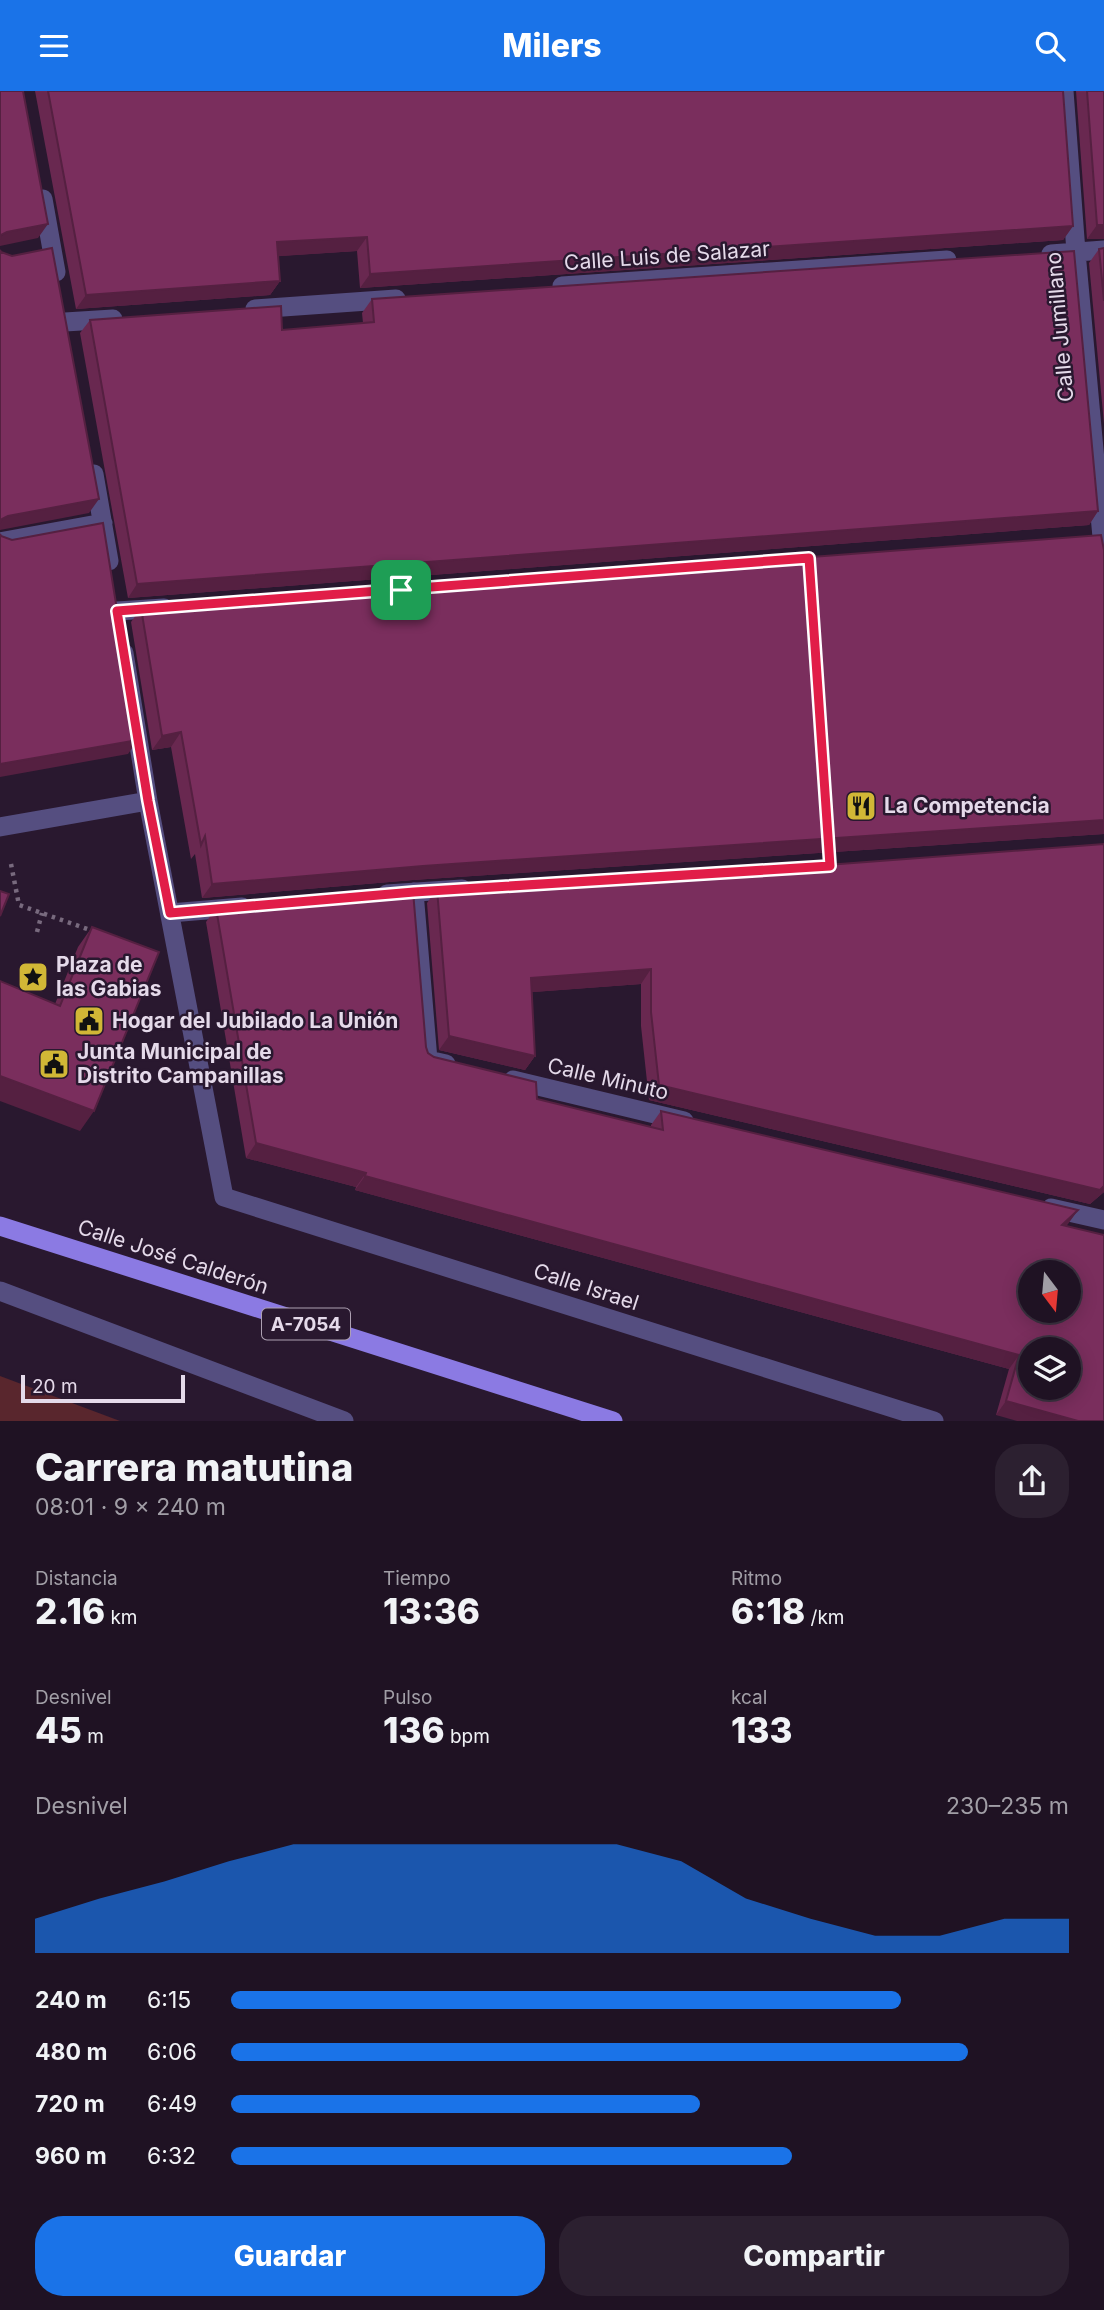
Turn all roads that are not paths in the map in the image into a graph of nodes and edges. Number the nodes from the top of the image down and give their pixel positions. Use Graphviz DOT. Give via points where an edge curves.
graph roads {
  1 [pos="1064,91"];
  2 [pos="40,183"];
  3 [pos="1104,250"];
  4 [pos="1076,252"];
  5 [pos="1034,255"];
  6 [pos="965,259"];
  7 [pos="549,287"];
  8 [pos="410,297"];
  9 [pos="230,310"];
  10 [pos="134,317"];
  11 [pos="90,456"];
  12 [pos="103,523"];
  13 [pos="1098,536"];
  14 [pos="0,542"];
  15 [pos="1104,559"];
  16 [pos="184,606"];
  17 [pos="117,612"];
  18 [pos="148,801"];
  19 [pos="2,827"];
  20 [pos="483,887"];
  21 [pos="414,892"];
  22 [pos="373,895"];
  23 [pos="265,905"];
  24 [pos="170,913"];
  25 [pos="469,1069"];
  26 [pos="496,1076"];
  27 [pos="699,1124"];
  28 [pos="1037,1204"];
  29 [pos="1104,1220"];
  30 [pos="0,1226"];
  31 [pos="0,1291"];
  32 [pos="344,1421"];
  33 [pos="613,1421"];
  34 [pos="934,1421"];
  1 -- 4 [label="street, Calle Jumillano"];
  2 -- 10 [label="street" via="45,250 60,291 66,329"];
  3 -- 4 [label="street"];
  4 -- 5 [label="street"];
  4 -- 13 [label="street, Calle Jumillano"];
  6 -- 7 [label="street, Calle Luis de Salazar"];
  8 -- 9 [label="street"];
  11 -- 12 [label="street"];
  12 -- 14 [label="street"];
  12 -- 17 [label="street"];
  13 -- 15 [label="street, Calle Jumillano"];
  16 -- 17 [label="street"];
  17 -- 18 [label="street"];
  18 -- 19 [label="street"];
  18 -- 24 [label="street"];
  20 -- 21 [label="street"];
  21 -- 22 [label="street"];
  21 -- 25 [label="street" via="428,1060"];
  23 -- 24 [label="street"];
  24 -- 34 [label="street, Calle Israel" via="224,1197"];
  26 -- 27 [label="street, Calle Minuto"];
  28 -- 29 [label="street"];
  30 -- 33 [label="main road, Calle José Calderón / A-7054"];
  31 -- 32 [label="street"];
}
